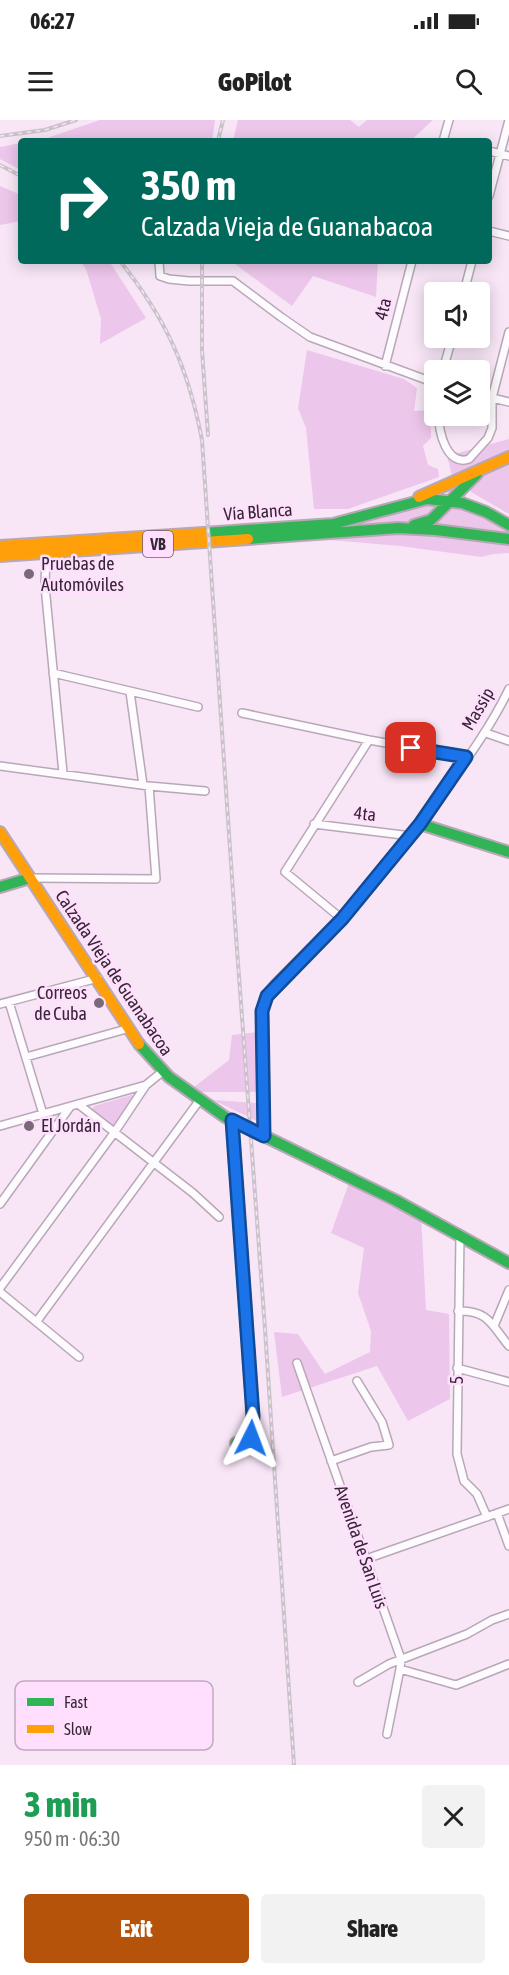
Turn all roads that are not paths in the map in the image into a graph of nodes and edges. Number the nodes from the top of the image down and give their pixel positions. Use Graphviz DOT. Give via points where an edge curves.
graph roads {
  1 [pos="449,120"];
  2 [pos="509,120"];
  3 [pos="444,138"];
  4 [pos="492,152"];
  5 [pos="500,154"];
  6 [pos="509,156"];
  7 [pos="492,185"];
  8 [pos="492,232"];
  9 [pos="509,236"];
  10 [pos="159,264"];
  11 [pos="411,264"];
  12 [pos="471,264"];
  13 [pos="467,282"];
  14 [pos="509,332"];
  15 [pos="385,366"];
  16 [pos="424,379"];
  17 [pos="492,398"];
  18 [pos="509,402"];
  19 [pos="439,426"];
  20 [pos="509,458"];
  21 [pos="480,471"];
  22 [pos="467,484"];
  23 [pos="451,501"];
  24 [pos="406,503"];
  25 [pos="470,506"];
  26 [pos="509,525"];
  27 [pos="399,528"];
  28 [pos="509,539"];
  29 [pos="0,546"];
  30 [pos="46,552"];
  31 [pos="0,556"];
  32 [pos="53,673"];
  33 [pos="509,689"];
  34 [pos="130,692"];
  35 [pos="198,707"];
  36 [pos="242,713"];
  37 [pos="486,733"];
  38 [pos="369,740"];
  39 [pos="509,741"];
  40 [pos="466,757"];
  41 [pos="0,766"];
  42 [pos="63,773"];
  43 [pos="146,785"];
  44 [pos="205,791"];
  45 [pos="314,824"];
  46 [pos="420,824"];
  47 [pos="0,832"];
  48 [pos="411,836"];
  49 [pos="509,852"];
  50 [pos="30,878"];
  51 [pos="0,887"];
  52 [pos="342,919"];
  53 [pos="98,978"];
  54 [pos="9,1002"];
  55 [pos="0,1004"];
  56 [pos="130,1028"];
  57 [pos="26,1057"];
  58 [pos="162,1072"];
  59 [pos="146,1085"];
  60 [pos="199,1101"];
  61 [pos="74,1105"];
  62 [pos="43,1114"];
  63 [pos="232,1120"];
  64 [pos="0,1126"];
  65 [pos="51,1132"];
  66 [pos="114,1133"];
  67 [pos="264,1136"];
  68 [pos="155,1164"];
  69 [pos="0,1204"];
  70 [pos="219,1217"];
  71 [pos="460,1236"];
  72 [pos="509,1263"];
  73 [pos="0,1290"];
  74 [pos="509,1290"];
  75 [pos="458,1311"];
  76 [pos="37,1321"];
  77 [pos="494,1326"];
  78 [pos="509,1346"];
  79 [pos="79,1356"];
  80 [pos="297,1363"];
  81 [pos="457,1368"];
  82 [pos="357,1381"];
  83 [pos="509,1382"];
  84 [pos="236,1443"];
  85 [pos="331,1461"];
  86 [pos="509,1509"];
  87 [pos="497,1514"];
  88 [pos="487,1517"];
  89 [pos="509,1546"];
  90 [pos="366,1559"];
  91 [pos="509,1614"];
  92 [pos="400,1659"];
  93 [pos="509,1664"];
  94 [pos="400,1669"];
  95 [pos="357,1682"];
  96 [pos="387,1734"];
  1 -- 3 [label="street"];
  2 -- 5 [label="street"];
  4 -- 5 [label="street"];
  5 -- 6 [label="street"];
  5 -- 7 [label="street"];
  8 -- 9 [label="street"];
  10 -- 15 [label="street" via="160,276 169,279 233,281 310,337"];
  11 -- 15 [label="street, 4ta"];
  12 -- 13 [label="street"];
  14 -- 17 [label="street"];
  15 -- 16 [label="street"];
  17 -- 18 [label="street"];
  17 -- 19 [label="street" via="492,428 471,457 463,461 451,455"];
  20 -- 21 [label="main road"];
  21 -- 22 [label="main road"];
  21 -- 24 [label="main road"];
  22 -- 23 [label="main road"];
  22 -- 25 [label="main road" via="464,496"];
  23 -- 24 [label="main road, Vía Blanca / VB" via="427,499"];
  23 -- 25 [label="main road, Vía Blanca / VB"];
  23 -- 27 [label="main road" via="431,520"];
  24 -- 29 [label="main road, Vía Blanca / VB" via="333,524"];
  25 -- 26 [label="main road, Vía Blanca / VB"];
  27 -- 28 [label="main road, Vía Blanca / VB"];
  27 -- 30 [label="main road, Vía Blanca / VB"];
  30 -- 31 [label="main road, Vía Blanca / VB"];
  30 -- 32 [label="street"];
  32 -- 34 [label="street"];
  32 -- 42 [label="street"];
  33 -- 37 [label="street, Massip"];
  34 -- 35 [label="street"];
  34 -- 43 [label="street"];
  36 -- 38 [label="street"];
  37 -- 39 [label="street"];
  37 -- 40 [label="street, Massip"];
  38 -- 40 [label="street"];
  38 -- 45 [label="street"];
  40 -- 46 [label="street, Massip"];
  41 -- 42 [label="street"];
  42 -- 43 [label="street"];
  43 -- 44 [label="street"];
  43 -- 50 [label="street" via="156,879"];
  45 -- 48 [label="street, 4ta"];
  45 -- 52 [label="street" via="285,872"];
  46 -- 48 [label="main road, Massip"];
  46 -- 49 [label="main road"];
  47 -- 50 [label="main road, Calzada Vieja de Guanabacoa"];
  48 -- 52 [label="main road, Massip"];
  50 -- 51 [label="main road"];
  50 -- 53 [label="main road, Calzada Vieja de Guanabacoa"];
  52 -- 67 [label="main road, Massip" via="267,996 262,1011"];
  53 -- 54 [label="street"];
  53 -- 56 [label="main road, Calzada Vieja de Guanabacoa"];
  54 -- 55 [label="street"];
  54 -- 57 [label="street"];
  56 -- 57 [label="street"];
  56 -- 58 [label="main road, Calzada Vieja de Guanabacoa"];
  57 -- 62 [label="street"];
  58 -- 59 [label="street"];
  58 -- 60 [label="main road, Calzada Vieja de Guanabacoa"];
  59 -- 61 [label="street"];
  59 -- 66 [label="street"];
  60 -- 63 [label="main road, Calzada Vieja de Guanabacoa"];
  60 -- 68 [label="street"];
  61 -- 62 [label="street"];
  61 -- 65 [label="street"];
  61 -- 66 [label="street"];
  62 -- 64 [label="street"];
  62 -- 65 [label="street"];
  63 -- 67 [label="main road, Calzada Vieja de Guanabacoa"];
  63 -- 84 [label="main road" via="253,1416 251,1438"];
  65 -- 69 [label="street"];
  66 -- 68 [label="street"];
  66 -- 73 [label="street"];
  67 -- 71 [label="main road, Calzada Vieja de Guanabacoa"];
  68 -- 70 [label="street"];
  68 -- 76 [label="street"];
  71 -- 72 [label="main road, Calzada Vieja de Guanabacoa"];
  71 -- 75 [label="street, 5"];
  73 -- 76 [label="street"];
  74 -- 77 [label="street"];
  75 -- 77 [label="street" via="475,1311"];
  75 -- 81 [label="street, 5"];
  76 -- 79 [label="street"];
  77 -- 78 [label="street"];
  80 -- 85 [label="street, Avenida de San Luis"];
  81 -- 83 [label="street"];
  81 -- 88 [label="street, 5" via="460,1470"];
  82 -- 85 [label="street" via="382,1422 389,1445"];
  85 -- 90 [label="street, Avenida de San Luis"];
  86 -- 87 [label="street"];
  87 -- 88 [label="street"];
  87 -- 89 [label="street"];
  88 -- 90 [label="street"];
  90 -- 92 [label="street, Avenida de San Luis"];
  91 -- 92 [label="street"];
  92 -- 94 [label="street, Avenida de San Luis"];
  92 -- 95 [label="street"];
  93 -- 94 [label="street" via="456,1685"];
  94 -- 96 [label="street, Avenida de San Luis"];
}
